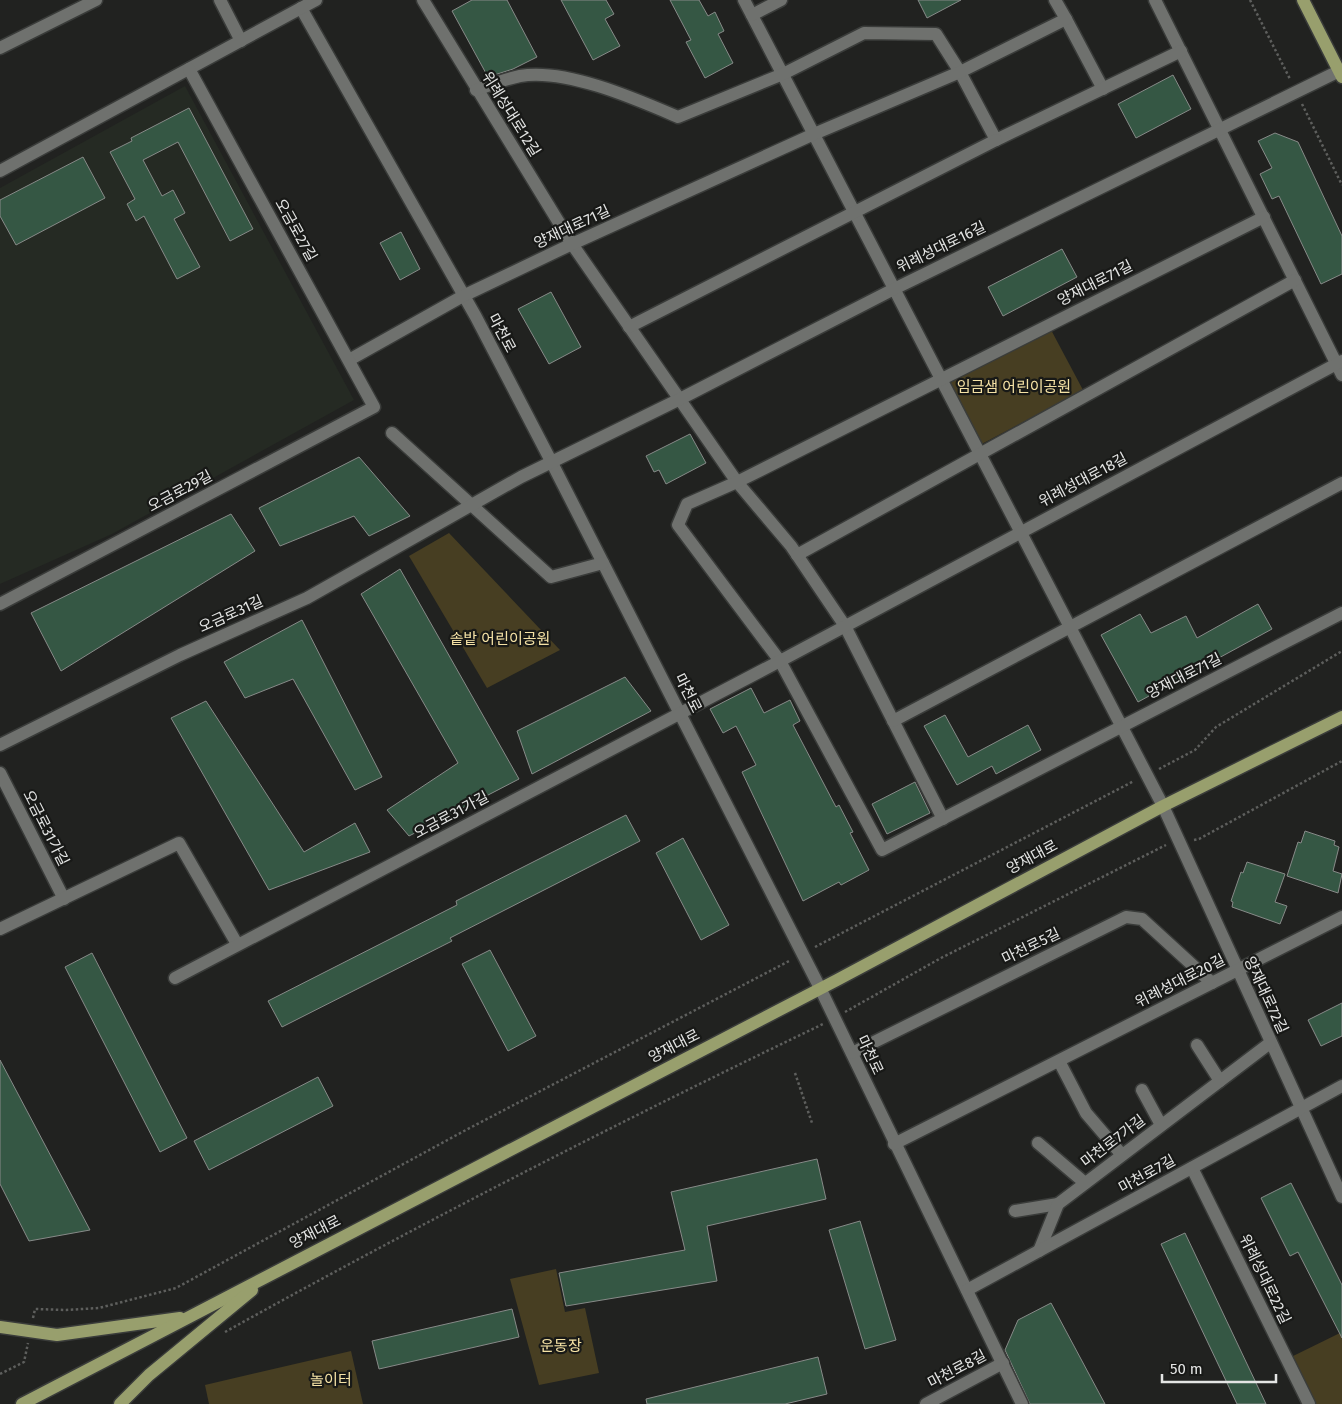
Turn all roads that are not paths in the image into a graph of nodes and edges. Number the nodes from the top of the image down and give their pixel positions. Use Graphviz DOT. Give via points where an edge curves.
graph roads {
  1 [pos="96,0"];
  2 [pos="220,0"];
  3 [pos="316,0"];
  4 [pos="423,0"];
  5 [pos="744,0"];
  6 [pos="781,0"];
  7 [pos="1055,0"];
  8 [pos="1155,0"];
  9 [pos="1303,0"];
  10 [pos="301,8"];
  11 [pos="752,15"];
  12 [pos="1066,19"];
  13 [pos="241,41"];
  14 [pos="0,48"];
  15 [pos="1180,51"];
  16 [pos="189,69"];
  17 [pos="960,72"];
  18 [pos="783,74"];
  19 [pos="1340,74"];
  20 [pos="1104,89"];
  21 [pos="476,90"];
  22 [pos="1219,129"];
  23 [pos="814,134"];
  24 [pos="996,140"];
  25 [pos="0,171"];
  26 [pos="854,212"];
  27 [pos="1264,217"];
  28 [pos="572,244"];
  29 [pos="1295,280"];
  30 [pos="894,288"];
  31 [pos="464,296"];
  32 [pos="630,327"];
  33 [pos="349,360"];
  34 [pos="1340,367"];
  35 [pos="941,379"];
  36 [pos="680,399"];
  37 [pos="374,407"];
  38 [pos="392,433"];
  39 [pos="980,454"];
  40 [pos="552,463"];
  41 [pos="737,482"];
  42 [pos="1342,483"];
  43 [pos="470,504"];
  44 [pos="1020,531"];
  45 [pos="797,554"];
  46 [pos="603,563"];
  47 [pos="0,604"];
  48 [pos="1342,613"];
  49 [pos="845,626"];
  50 [pos="1070,627"];
  51 [pos="780,661"];
  52 [pos="680,714"];
  53 [pos="1342,717"];
  54 [pos="893,721"];
  55 [pos="1121,726"];
  56 [pos="0,745"];
  57 [pos="0,773"];
  58 [pos="1163,806"];
  59 [pos="943,819"];
  60 [pos="64,899"];
  61 [pos="1342,917"];
  62 [pos="0,929"];
  63 [pos="237,944"];
  64 [pos="1237,970"];
  65 [pos="175,978"];
  66 [pos="1212,983"];
  67 [pos="820,988"];
  68 [pos="1270,1043"];
  69 [pos="1197,1046"];
  70 [pos="852,1053"];
  71 [pos="1059,1061"];
  72 [pos="1220,1081"];
  73 [pos="1342,1086"];
  74 [pos="1142,1090"];
  75 [pos="1300,1108"];
  76 [pos="1161,1125"];
  77 [pos="1038,1143"];
  78 [pos="894,1144"];
  79 [pos="1122,1155"];
  80 [pos="1192,1168"];
  81 [pos="1086,1183"];
  82 [pos="1342,1197"];
  83 [pos="1058,1204"];
  84 [pos="1014,1211"];
  85 [pos="1039,1251"];
  86 [pos="275,1271"];
  87 [pos="967,1290"];
  88 [pos="190,1317"];
  89 [pos="0,1327"];
  90 [pos="1003,1364"];
  91 [pos="22,1404"];
  92 [pos="120,1404"];
  93 [pos="926,1404"];
  94 [pos="1022,1404"];
  95 [pos="1309,1404"];
  1 -- 14 [label="street"];
  2 -- 13 [label="street"];
  3 -- 10 [label="street"];
  4 -- 21 [label="street, 위례성대로12길"];
  5 -- 11 [label="street"];
  6 -- 11 [label="street"];
  7 -- 12 [label="street"];
  8 -- 15 [label="street"];
  9 -- 19 [label="main road"];
  10 -- 13 [label="street"];
  10 -- 31 [label="street, 마천로"];
  11 -- 18 [label="street"];
  12 -- 17 [label="street, 양재대로71길"];
  12 -- 20 [label="street"];
  13 -- 16 [label="street"];
  15 -- 20 [label="street"];
  15 -- 22 [label="street"];
  16 -- 25 [label="street"];
  16 -- 33 [label="street, 오금로27길"];
  17 -- 18 [label="street" via="936,34 864,33"];
  17 -- 23 [label="street, 양재대로71길"];
  17 -- 24 [label="street"];
  18 -- 21 [label="street" via="678,117 624,94 559,77 521,76"];
  18 -- 23 [label="street"];
  19 -- 22 [label="street, 위례성대로16길"];
  20 -- 24 [label="street"];
  21 -- 28 [label="street, 위례성대로12길"];
  22 -- 27 [label="street"];
  22 -- 30 [label="street, 위례성대로16길"];
  23 -- 26 [label="street"];
  23 -- 28 [label="street, 양재대로71길"];
  24 -- 26 [label="street"];
  26 -- 30 [label="street"];
  26 -- 32 [label="street"];
  27 -- 29 [label="street"];
  27 -- 35 [label="street, 양재대로71길"];
  28 -- 31 [label="street, 양재대로71길"];
  28 -- 32 [label="street"];
  29 -- 34 [label="street"];
  29 -- 39 [label="street"];
  30 -- 35 [label="street"];
  30 -- 36 [label="street, 위례성대로16길"];
  31 -- 33 [label="street, 양재대로71길"];
  31 -- 40 [label="street, 마천로"];
  32 -- 36 [label="street"];
  33 -- 37 [label="street, 오금로27길"];
  34 -- 44 [label="street, 위례성대로18길"];
  35 -- 39 [label="street"];
  35 -- 41 [label="street, 양재대로71길"];
  36 -- 40 [label="street, 위례성대로16길"];
  36 -- 41 [label="street"];
  37 -- 47 [label="street, 오금로29길"];
  38 -- 43 [label="street"];
  39 -- 44 [label="street"];
  39 -- 45 [label="street"];
  40 -- 43 [label="street, 오금로31길"];
  40 -- 46 [label="street, 마천로"];
  41 -- 45 [label="street"];
  41 -- 51 [label="street" via="687,504 678,525"];
  42 -- 50 [label="street"];
  43 -- 46 [label="street" via="551,577"];
  43 -- 56 [label="street, 오금로31길" via="307,598 180,655"];
  44 -- 49 [label="street, 위례성대로18길"];
  44 -- 50 [label="street"];
  45 -- 49 [label="street"];
  46 -- 52 [label="street, 마천로"];
  48 -- 55 [label="street, 양재대로71길"];
  49 -- 51 [label="street, 위례성대로18길"];
  49 -- 54 [label="street"];
  50 -- 54 [label="street"];
  50 -- 55 [label="street"];
  51 -- 52 [label="street, 위례성대로18길"];
  51 -- 59 [label="street" via="882,850"];
  52 -- 63 [label="street, 오금로31가길"];
  52 -- 67 [label="street, 마천로"];
  53 -- 58 [label="main road, 양재대로"];
  54 -- 59 [label="street"];
  55 -- 58 [label="street"];
  55 -- 59 [label="street, 양재대로71길"];
  57 -- 60 [label="street, 오금로31가길"];
  58 -- 64 [label="street, 양재대로72길"];
  58 -- 67 [label="main road, 양재대로"];
  60 -- 62 [label="street"];
  60 -- 63 [label="street" via="179,843"];
  61 -- 64 [label="street, 위례성대로20길"];
  63 -- 65 [label="street, 오금로31가길"];
  64 -- 66 [label="street, 위례성대로20길"];
  64 -- 68 [label="street, 양재대로72길"];
  66 -- 70 [label="street, 마천로5길" via="1142,919 1126,917"];
  66 -- 71 [label="street, 위례성대로20길"];
  67 -- 70 [label="street, 마천로"];
  67 -- 86 [label="main road, 양재대로"];
  68 -- 72 [label="street, 마천로7가길"];
  68 -- 75 [label="street, 양재대로72길"];
  69 -- 72 [label="street"];
  70 -- 78 [label="street, 마천로"];
  71 -- 78 [label="street, 위례성대로20길"];
  71 -- 79 [label="street" via="1086,1113"];
  72 -- 76 [label="street, 마천로7가길"];
  73 -- 75 [label="street, 마천로7길"];
  74 -- 76 [label="street, 마천로7가길"];
  75 -- 80 [label="street, 마천로7길"];
  75 -- 82 [label="street, 양재대로72길"];
  76 -- 79 [label="street, 마천로7가길"];
  77 -- 81 [label="street, 마천로7가길"];
  78 -- 87 [label="street, 마천로"];
  79 -- 81 [label="street, 마천로7가길"];
  80 -- 85 [label="street, 마천로7길"];
  80 -- 95 [label="street, 위례성대로22길"];
  81 -- 83 [label="street, 마천로7가길"];
  83 -- 84 [label="street, 마천로7가길"];
  83 -- 85 [label="street"];
  85 -- 87 [label="street, 마천로7길"];
  86 -- 88 [label="main road, 양재대로"];
  86 -- 92 [label="main road" via="149,1375"];
  87 -- 90 [label="street, 마천로"];
  88 -- 89 [label="main road" via="58,1335"];
  88 -- 91 [label="main road, 양재대로"];
  90 -- 93 [label="street, 마천로8길"];
  90 -- 94 [label="street, 마천로"];
}
